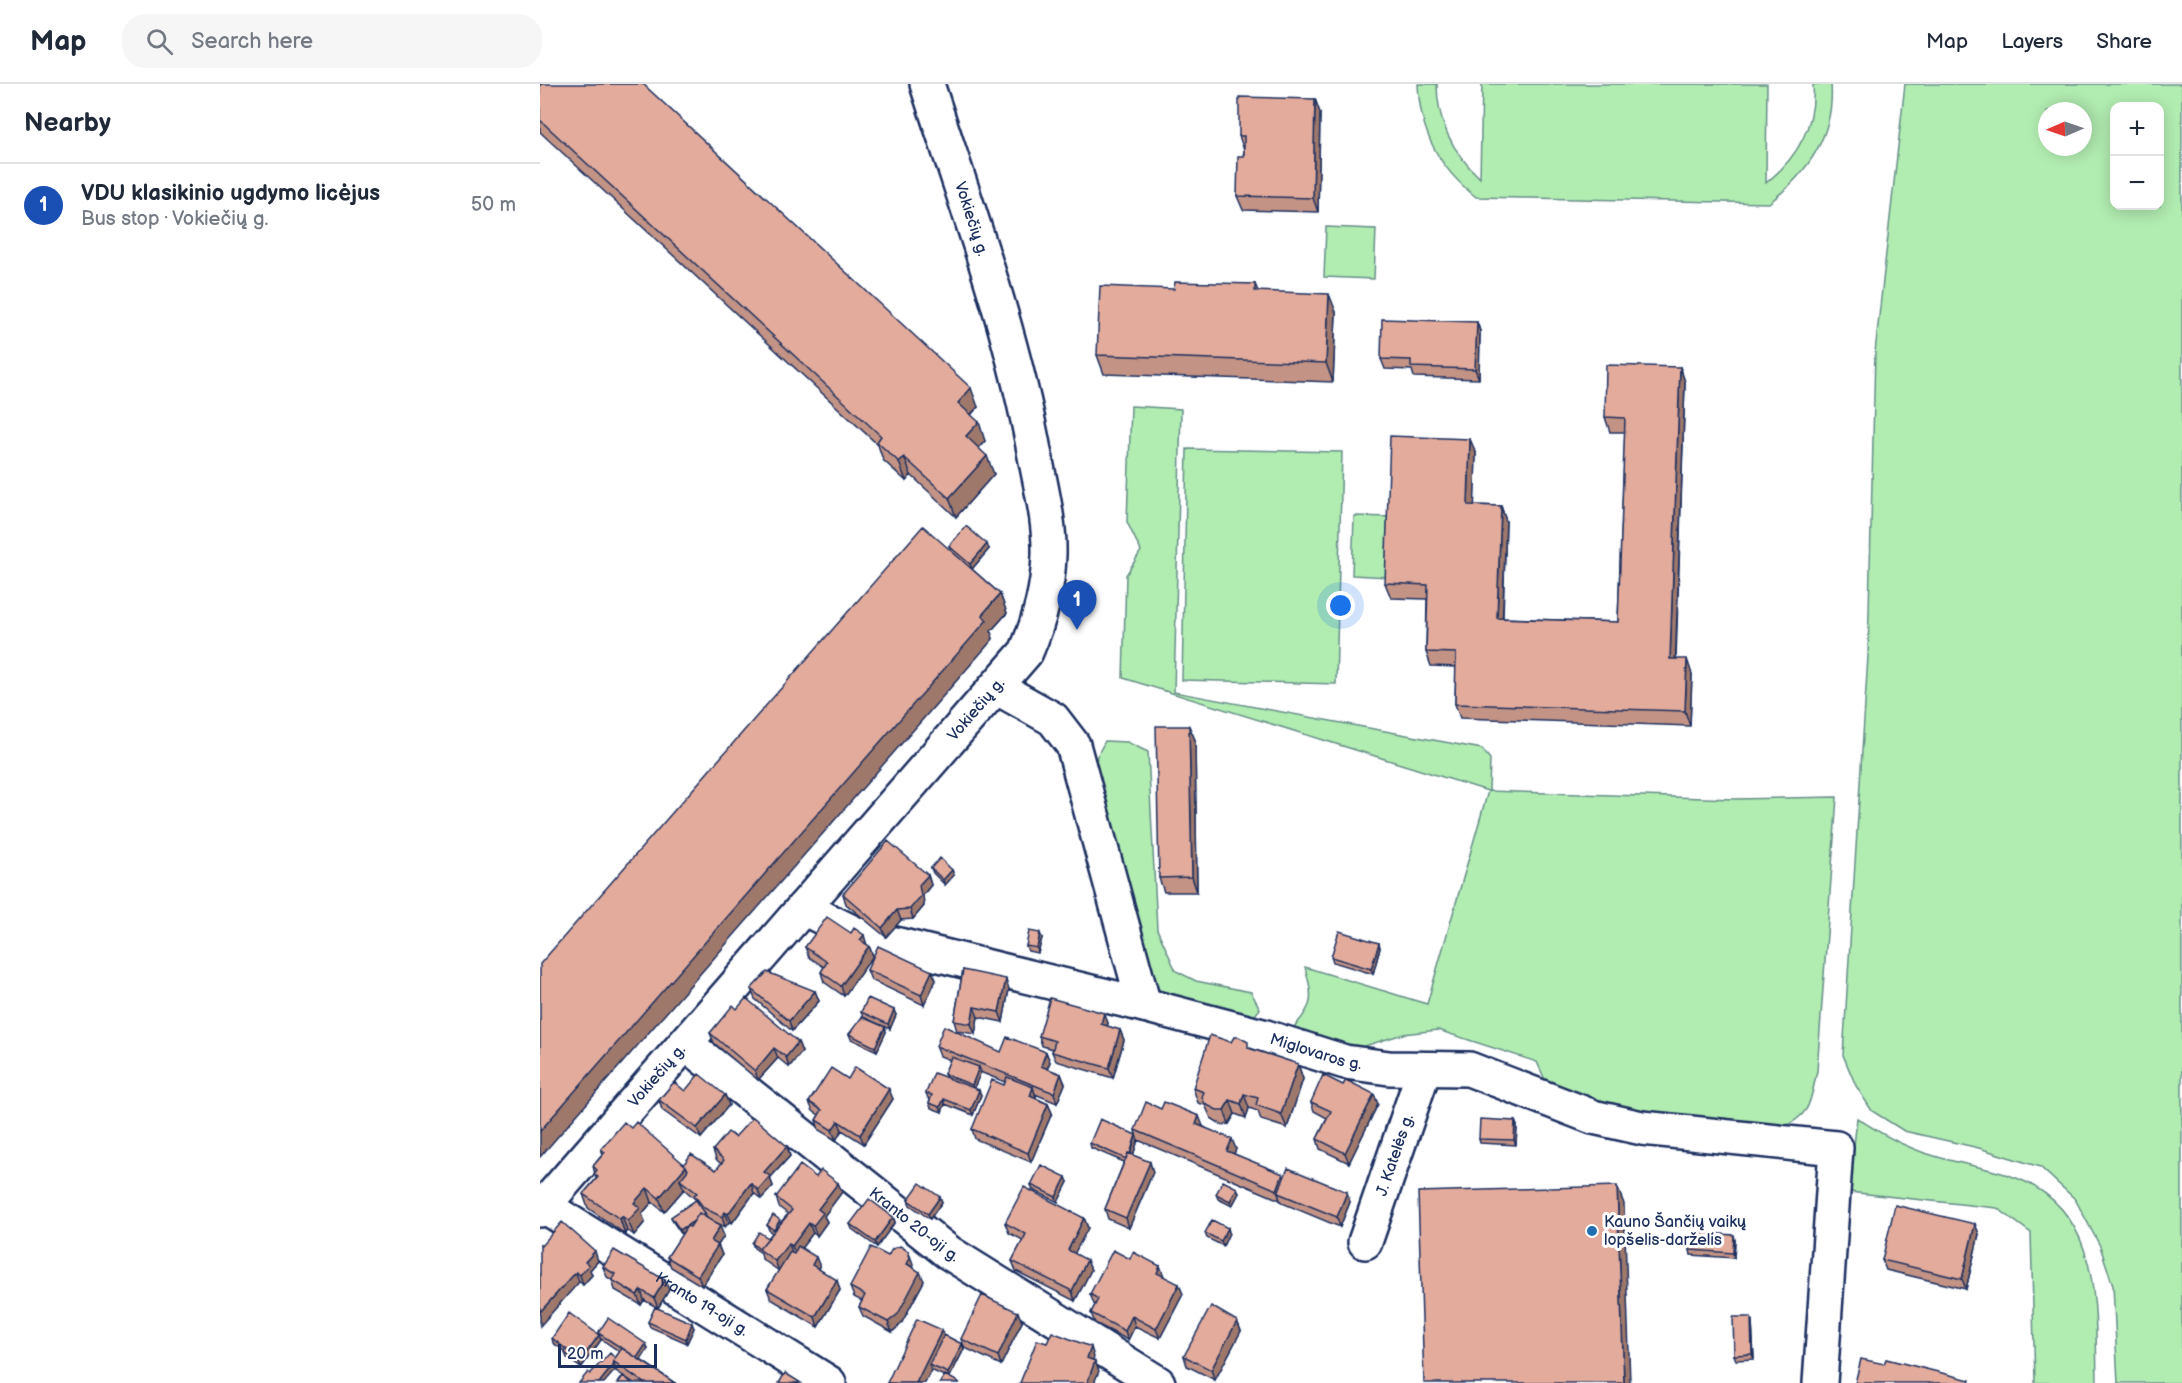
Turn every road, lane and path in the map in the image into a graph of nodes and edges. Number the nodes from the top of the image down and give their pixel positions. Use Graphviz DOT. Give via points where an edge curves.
graph roads {
  1 [pos="927,84"];
  2 [pos="996,687"];
  3 [pos="803,908"];
  4 [pos="1144,1005"];
  5 [pos="686,1044"];
  6 [pos="1424,1070"];
  7 [pos="542,1208"];
  8 [pos="1365,1242"];
  9 [pos="829,1383"];
  10 [pos="1158,1383"];
  11 [pos="1820,1383"];
  1 -- 2 [label="street, Vokiečių g." via="1009,338 1044,506 1049,553 1039,622 1026,652"];
  2 -- 3 [label="street, Vokiečių g."];
  2 -- 4 [label="street" via="1053,719 1073,745"];
  3 -- 4 [label="street, Miglovaros g." via="858,935"];
  3 -- 5 [label="street, Vokiečių g."];
  4 -- 6 [label="street, Miglovaros g." via="1345,1062"];
  5 -- 7 [label="street, Vokiečių g."];
  5 -- 10 [label="street, Kranto 20-oji g." via="948,1252"];
  6 -- 8 [label="street, J. Katelės g."];
  6 -- 11 [label="street, Miglovaros g." via="1469,1069 1593,1117 1642,1128 1836,1148"];
  7 -- 9 [label="street, Kranto 19-oji g."];
}
